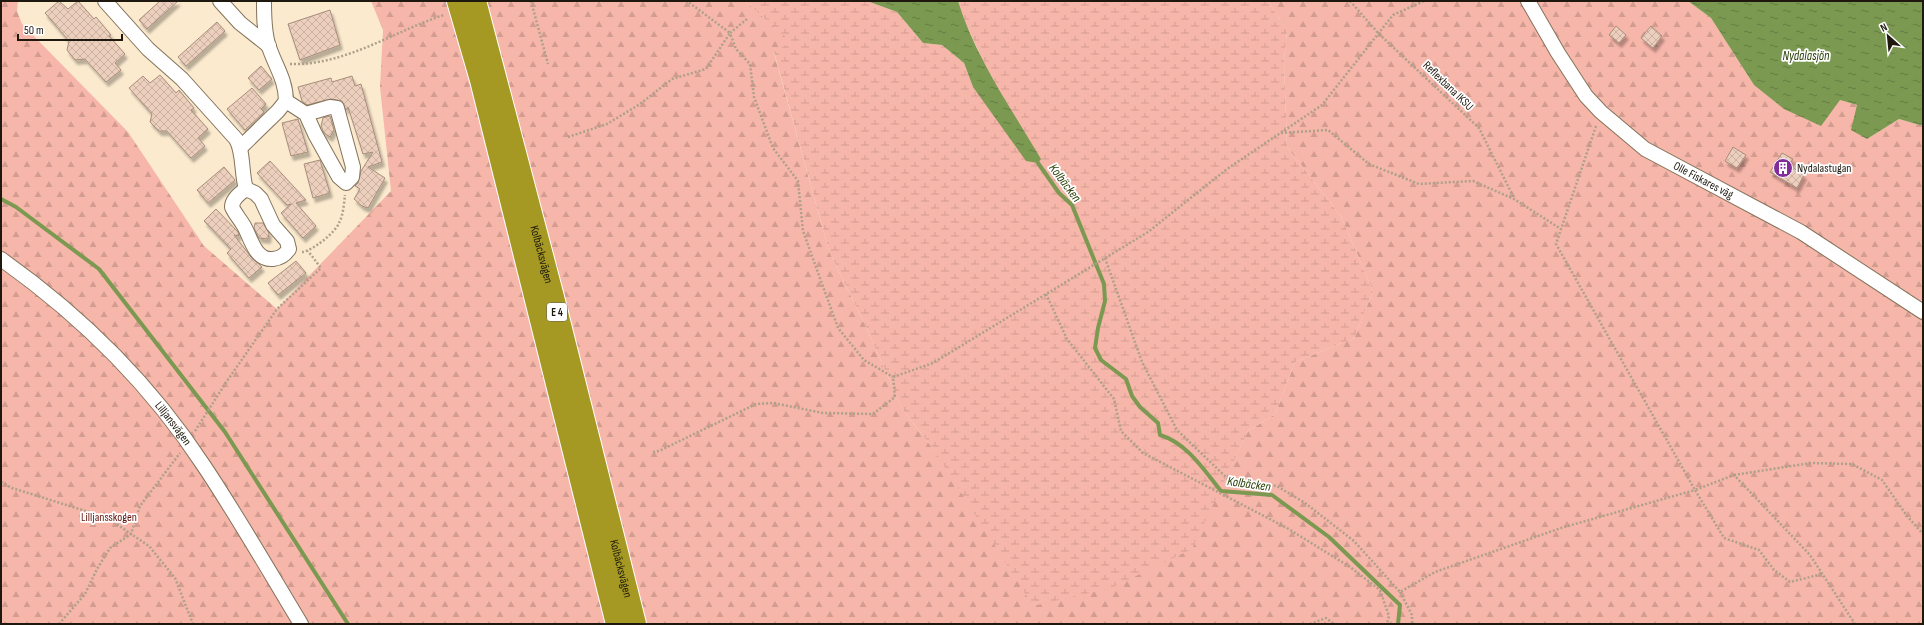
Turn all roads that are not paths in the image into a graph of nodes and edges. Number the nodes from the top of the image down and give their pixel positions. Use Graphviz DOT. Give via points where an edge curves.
graph roads {
  1 [pos="105,1"];
  2 [pos="220,1"];
  3 [pos="264,1"];
  4 [pos="475,1"];
  5 [pos="1528,1"];
  6 [pos="453,8"];
  7 [pos="272,52"];
  8 [pos="286,101"];
  9 [pos="306,114"];
  10 [pos="241,146"];
  11 [pos="246,188"];
  12 [pos="1,260"];
  13 [pos="1923,312"];
  14 [pos="301,624"];
  15 [pos="617,624"];
  16 [pos="636,624"];
  1 -- 10 [label="street" via="148,49 182,79"];
  2 -- 7 [label="street"];
  3 -- 7 [label="street" via="264,22"];
  4 -- 16 [label="highway, Kolbäcksvägen / E 4"];
  5 -- 13 [label="street, Olle Fiskares väg" via="1586,96 1645,149 1801,232"];
  6 -- 15 [label="highway, Kolbäcksvägen / E 4" via="481,80"];
  7 -- 8 [label="street" via="284,82"];
  8 -- 9 [label="street"];
  8 -- 10 [label="street"];
  9 -- 9 [label="street" via="338,177 346,183 352,177 354,167 337,108 330,107"];
  10 -- 11 [label="street"];
  11 -- 11 [label="street" via="261,199 273,225 287,241 289,249 285,255 273,259 257,252 232,207 237,196"];
  12 -- 14 [label="street, Lilljansvägen" via="83,324 141,383 204,466"];
}
